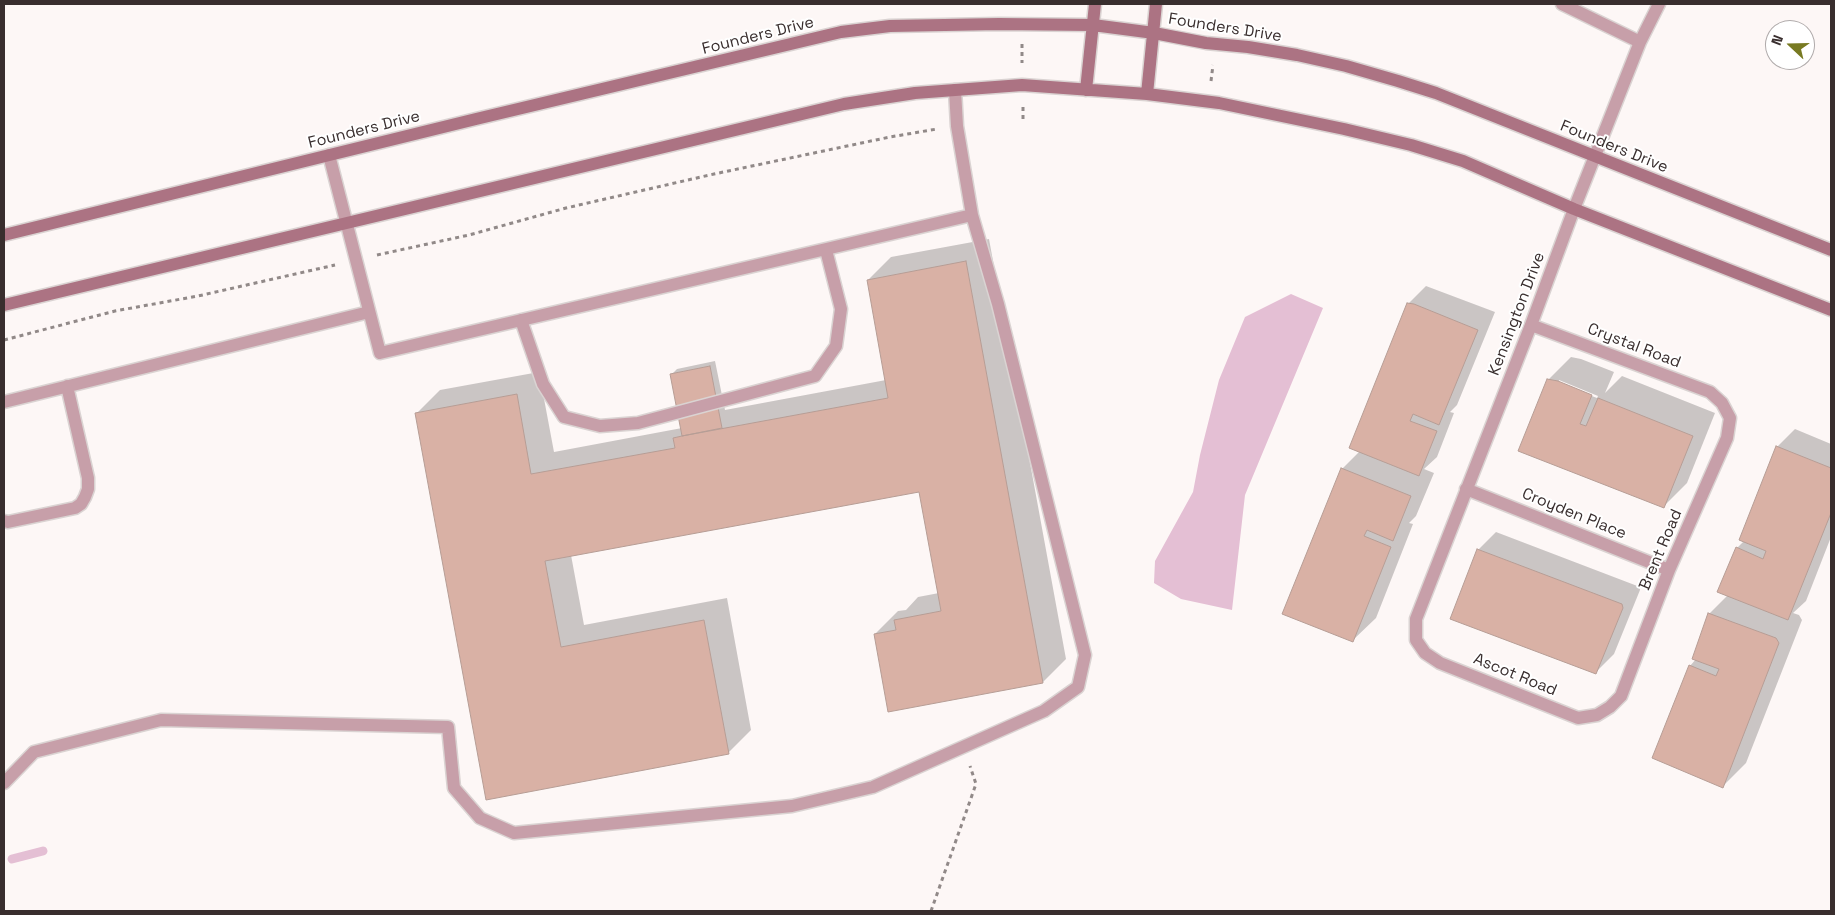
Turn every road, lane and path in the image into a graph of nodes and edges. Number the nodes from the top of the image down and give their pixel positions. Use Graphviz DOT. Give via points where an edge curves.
graph roads {
  1 [pos="1095,4"];
  2 [pos="1156,4"];
  3 [pos="1562,4"];
  4 [pos="1659,4"];
  5 [pos="1093,25"];
  6 [pos="1154,33"];
  7 [pos="1640,42"];
  8 [pos="1022,49"];
  9 [pos="1214,65"];
  10 [pos="1022,70"];
  11 [pos="1211,85"];
  12 [pos="955,90"];
  13 [pos="1086,90"];
  14 [pos="1147,94"];
  15 [pos="957,126"];
  16 [pos="330,155"];
  17 [pos="1596,156"];
  18 [pos="1574,209"];
  19 [pos="972,216"];
  20 [pos="346,222"];
  21 [pos="4,235"];
  22 [pos="826,250"];
  23 [pos="1831,250"];
  24 [pos="356,260"];
  25 [pos="4,305"];
  26 [pos="1831,310"];
  27 [pos="369,312"];
  28 [pos="521,320"];
  29 [pos="1531,325"];
  30 [pos="4,340"];
  31 [pos="67,386"];
  32 [pos="4,402"];
  33 [pos="1722,403"];
  34 [pos="1466,489"];
  35 [pos="4,521"];
  36 [pos="1669,570"];
  37 [pos="1416,640"];
  38 [pos="1610,707"];
  39 [pos="964,747"];
  40 [pos="4,783"];
  41 [pos="931,911"];
  1 -- 5 [label="main road"];
  2 -- 6 [label="main road"];
  3 -- 7 [label="street"];
  4 -- 7 [label="street, Kensington Drive"];
  5 -- 6 [label="main road, Founders Drive"];
  5 -- 13 [label="main road"];
  5 -- 16 [label="main road, Founders Drive" via="890,26 841,32"];
  6 -- 14 [label="main road"];
  6 -- 17 [label="main road, Founders Drive" via="1206,44 1297,55 1346,66 1436,93"];
  7 -- 17 [label="street, Kensington Drive"];
  8 -- 10 [label="path"];
  9 -- 11 [label="path"];
  12 -- 13 [label="main road" via="1022,85"];
  12 -- 15 [label="street"];
  12 -- 20 [label="main road" via="844,104"];
  13 -- 14 [label="main road"];
  14 -- 18 [label="main road" via="1219,103 1411,145 1463,161"];
  15 -- 19 [label="street"];
  15 -- 24 [label="path" via="714,174"];
  16 -- 20 [label="street"];
  16 -- 21 [label="main road, Founders Drive"];
  17 -- 18 [label="street, Kensington Drive"];
  17 -- 23 [label="main road, Founders Drive"];
  18 -- 26 [label="main road"];
  18 -- 29 [label="street, Kensington Drive"];
  19 -- 22 [label="street"];
  19 -- 39 [label="street" via="998,304 1086,655 1078,687 1044,711"];
  20 -- 24 [label="street"];
  20 -- 25 [label="main road"];
  22 -- 28 [label="street"];
  22 -- 28 [label="street" via="841,309 836,346 815,376 638,423 600,426 564,417 543,384"];
  24 -- 27 [label="street"];
  24 -- 30 [label="path" via="198,296 115,311"];
  27 -- 28 [label="street" via="380,353"];
  27 -- 31 [label="street"];
  29 -- 33 [label="street, Crystal Road" via="1710,392"];
  29 -- 34 [label="street, Kensington Drive"];
  31 -- 32 [label="street"];
  31 -- 35 [label="street" via="88,478 85,497 75,508"];
  33 -- 36 [label="street, Brent Road" via="1730,418 1728,438"];
  34 -- 36 [label="street, Croyden Place"];
  34 -- 37 [label="street, Kensington Drive" via="1416,619"];
  36 -- 38 [label="street, Brent Road" via="1620,696"];
  37 -- 38 [label="street, Ascot Road" via="1425,654 1440,663 1578,718 1597,715"];
  39 -- 40 [label="street" via="873,787 792,806 514,833 480,818 454,788 448,727 161,720 34,752"];
  39 -- 41 [label="path" via="976,784"];
}
